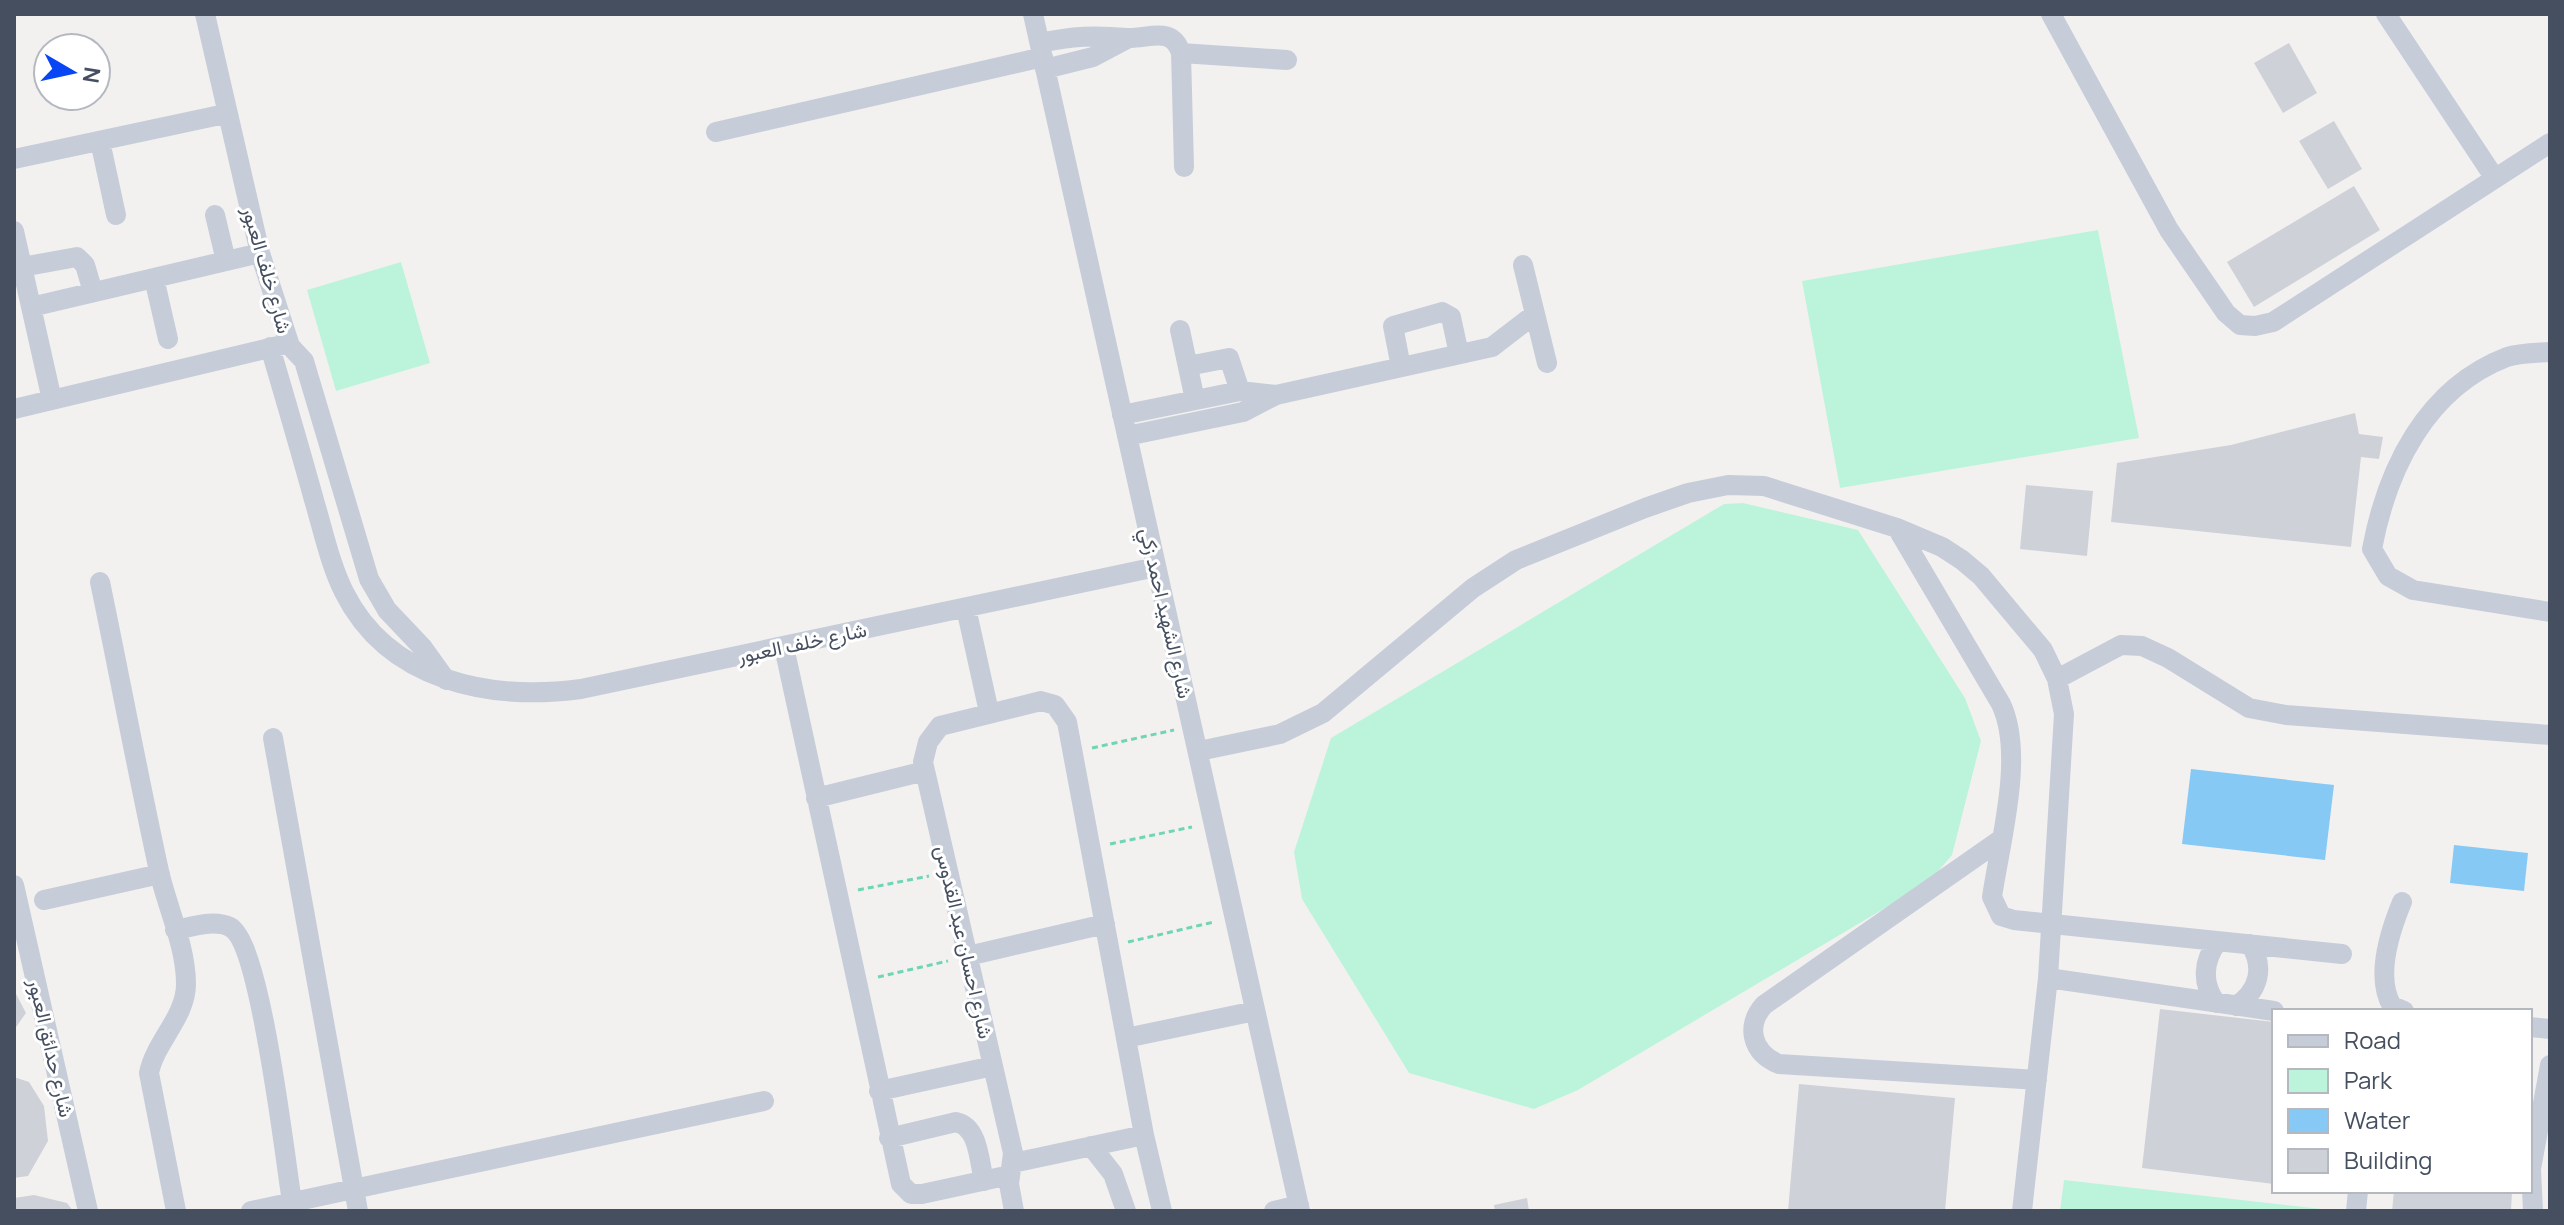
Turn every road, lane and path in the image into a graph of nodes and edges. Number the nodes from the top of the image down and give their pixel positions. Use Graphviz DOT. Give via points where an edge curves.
graph roads {
  1 [pos="205,14"];
  2 [pos="1033,14"];
  3 [pos="2051,14"];
  4 [pos="2386,14"];
  5 [pos="1181,53"];
  6 [pos="1042,56"];
  7 [pos="1287,60"];
  8 [pos="225,114"];
  9 [pos="716,132"];
  10 [pos="100,141"];
  11 [pos="2550,143"];
  12 [pos="14,159"];
  13 [pos="1184,167"];
  14 [pos="2494,177"];
  15 [pos="116,215"];
  16 [pos="215,215"];
  17 [pos="14,231"];
  18 [pos="260,253"];
  19 [pos="226,261"];
  20 [pos="1523,265"];
  21 [pos="22,267"];
  22 [pos="154,278"];
  23 [pos="93,292"];
  24 [pos="31,307"];
  25 [pos="1535,314"];
  26 [pos="1180,330"];
  27 [pos="168,339"];
  28 [pos="280,347"];
  29 [pos="2550,352"];
  30 [pos="1459,354"];
  31 [pos="1547,363"];
  32 [pos="1188,366"];
  33 [pos="1401,367"];
  34 [pos="1240,391"];
  35 [pos="1276,395"];
  36 [pos="52,400"];
  37 [pos="1195,400"];
  38 [pos="14,409"];
  39 [pos="1122,415"];
  40 [pos="1127,436"];
  41 [pos="1897,528"];
  42 [pos="1156,567"];
  43 [pos="100,582"];
  44 [pos="966,608"];
  45 [pos="2550,612"];
  46 [pos="784,647"];
  47 [pos="2057,679"];
  48 [pos="446,680"];
  49 [pos="989,712"];
  50 [pos="1192,726"];
  51 [pos="2550,735"];
  52 [pos="273,738"];
  53 [pos="1199,751"];
  54 [pos="1073,752"];
  55 [pos="925,771"];
  56 [pos="816,798"];
  57 [pos="1213,823"];
  58 [pos="2000,840"];
  59 [pos="1090,848"];
  60 [pos="948,871"];
  61 [pos="160,874"];
  62 [pos="14,885"];
  63 [pos="837,895"];
  64 [pos="44,900"];
  65 [pos="2402,902"];
  66 [pos="1234,917"];
  67 [pos="1105,924"];
  68 [pos="2052,924"];
  69 [pos="175,930"];
  70 [pos="2218,941"];
  71 [pos="2250,944"];
  72 [pos="1109,947"];
  73 [pos="2342,954"];
  74 [pos="968,956"];
  75 [pos="2048,978"];
  76 [pos="856,982"];
  77 [pos="2226,1004"];
  78 [pos="2399,1009"];
  79 [pos="1255,1011"];
  80 [pos="2272,1011"];
  81 [pos="1126,1038"];
  82 [pos="2550,1065"];
  83 [pos="993,1066"];
  84 [pos="2037,1080"];
  85 [pos="879,1091"];
  86 [pos="764,1101"];
  87 [pos="1144,1135"];
  88 [pos="889,1138"];
  89 [pos="1091,1146"];
  90 [pos="2532,1164"];
  91 [pos="1012,1169"];
  92 [pos="984,1181"];
  93 [pos="354,1189"];
  94 [pos="2532,1190"];
  95 [pos="292,1202"];
  96 [pos="1299,1208"];
  97 [pos="88,1211"];
  98 [pos="176,1211"];
  99 [pos="251,1211"];
  100 [pos="358,1211"];
  101 [pos="1014,1211"];
  102 [pos="1126,1211"];
  103 [pos="1162,1211"];
  104 [pos="1274,1211"];
  105 [pos="2022,1211"];
  106 [pos="2533,1211"];
  1 -- 8 [label="street, شارع خلف العبور"];
  2 -- 6 [label="street, شارع الشهيد احمد زكي"];
  3 -- 14 [label="street" via="2169,230 2226,313 2240,325 2273,322"];
  4 -- 14 [label="street"];
  5 -- 6 [label="street" via="1168,36 1088,34"];
  5 -- 7 [label="street"];
  5 -- 13 [label="street"];
  6 -- 9 [label="street"];
  6 -- 39 [label="street, شارع الشهيد احمد زكي"];
  8 -- 10 [label="street"];
  8 -- 18 [label="street, شارع خلف العبور"];
  10 -- 12 [label="street"];
  10 -- 15 [label="street"];
  11 -- 14 [label="street"];
  16 -- 19 [label="street"];
  17 -- 21 [label="street"];
  18 -- 19 [label="street"];
  18 -- 28 [label="street, شارع خلف العبور"];
  19 -- 22 [label="street"];
  20 -- 25 [label="street"];
  21 -- 23 [label="street" via="77,257"];
  21 -- 24 [label="street"];
  22 -- 23 [label="street"];
  22 -- 27 [label="street"];
  23 -- 24 [label="street"];
  24 -- 36 [label="street"];
  25 -- 30 [label="street" via="1498,345"];
  25 -- 31 [label="street"];
  26 -- 32 [label="street"];
  28 -- 36 [label="street"];
  28 -- 48 [label="street, شارع خلف العبور" via="304,361 369,579 387,610"];
  28 -- 48 [label="street, شارع خلف العبور" via="343,590 385,646"];
  29 -- 45 [label="street" via="2509,356 2458,384 2414,431 2380,505 2372,549 2388,576 2413,590"];
  30 -- 33 [label="street"];
  30 -- 33 [label="street" via="1451,317 1442,312 1393,326"];
  32 -- 34 [label="street" via="1229,358"];
  32 -- 37 [label="street"];
  33 -- 35 [label="street"];
  34 -- 35 [label="street"];
  34 -- 37 [label="street"];
  35 -- 40 [label="street" via="1243,412"];
  36 -- 38 [label="street"];
  37 -- 39 [label="street"];
  39 -- 40 [label="street, شارع الشهيد احمد زكي"];
  40 -- 42 [label="street, شارع الشهيد احمد زكي"];
  41 -- 47 [label="street" via="1942,547 1981,576 2033,637"];
  41 -- 53 [label="street" via="1764,486 1728,485 1688,493 1516,560 1473,588 1342,700 1302,725 1246,744"];
  41 -- 58 [label="street" via="2007,716 2012,746"];
  42 -- 44 [label="street, شارع خلف العبور"];
  42 -- 50 [label="street, شارع الشهيد احمد زكي"];
  43 -- 61 [label="street"];
  44 -- 46 [label="street, شارع خلف العبور"];
  44 -- 49 [label="street"];
  46 -- 48 [label="street, شارع خلف العبور" via="564,691 496,690"];
  46 -- 56 [label="street"];
  47 -- 51 [label="street" via="2121,645 2142,646 2249,708"];
  47 -- 68 [label="street" via="2064,714"];
  49 -- 54 [label="street, شارع احسان عبد القدوس" via="1034,702 1055,705 1067,722"];
  49 -- 55 [label="street, شارع احسان عبد القدوس" via="940,726 924,751"];
  50 -- 53 [label="street, شارع الشهيد احمد زكي"];
  50 -- 54 [label="path"];
  52 -- 93 [label="street"];
  53 -- 57 [label="street, شارع الشهيد احمد زكي"];
  54 -- 59 [label="street"];
  55 -- 56 [label="street"];
  55 -- 60 [label="street, شارع احسان عبد القدوس"];
  56 -- 63 [label="street"];
  57 -- 59 [label="path"];
  57 -- 66 [label="street, شارع الشهيد احمد زكي"];
  58 -- 68 [label="street" via="1992,897 1997,912 2014,920"];
  58 -- 84 [label="street" via="1764,1005 1754,1020 1754,1038 1762,1055 1779,1064"];
  59 -- 67 [label="street"];
  60 -- 63 [label="path"];
  60 -- 74 [label="street, شارع احسان عبد القدوس"];
  61 -- 64 [label="street"];
  61 -- 69 [label="street"];
  62 -- 97 [label="street, شارع حدائق العبور"];
  63 -- 76 [label="street"];
  65 -- 78 [label="street" via="2392,926 2385,990"];
  66 -- 72 [label="path"];
  66 -- 79 [label="street, شارع الشهيد احمد زكي"];
  67 -- 72 [label="street"];
  67 -- 74 [label="street"];
  68 -- 70 [label="street"];
  68 -- 75 [label="street"];
  69 -- 95 [label="street" via="205,924 230,927 242,939 255,976"];
  69 -- 98 [label="street" via="186,987 176,1019 153,1053 149,1073"];
  70 -- 71 [label="street"];
  70 -- 77 [label="street" via="2205,967 2207,986"];
  71 -- 73 [label="street"];
  71 -- 77 [label="street" via="2258,960 2258,978 2250,994"];
  72 -- 81 [label="street"];
  74 -- 76 [label="path"];
  74 -- 83 [label="street, شارع احسان عبد القدوس"];
  75 -- 77 [label="street"];
  75 -- 84 [label="street"];
  76 -- 85 [label="street"];
  77 -- 80 [label="street"];
  79 -- 81 [label="street"];
  79 -- 96 [label="street, شارع الشهيد احمد زكي"];
  81 -- 87 [label="street"];
  82 -- 90 [label="street"];
  83 -- 85 [label="street"];
  83 -- 91 [label="street, شارع احسان عبد القدوس"];
  84 -- 105 [label="street"];
  85 -- 88 [label="street"];
  86 -- 93 [label="street"];
  87 -- 89 [label="street"];
  87 -- 103 [label="street"];
  88 -- 92 [label="street" via="901,1184 911,1194"];
  88 -- 92 [label="street" via="961,1123 973,1134"];
  89 -- 91 [label="street"];
  89 -- 102 [label="street" via="1113,1174"];
  91 -- 92 [label="street"];
  91 -- 101 [label="street, شارع احسان عبد القدوس"];
  93 -- 95 [label="street"];
  93 -- 100 [label="street"];
  94 -- 106 [label="street"];
  95 -- 99 [label="street"];
  96 -- 104 [label="street"];
}
